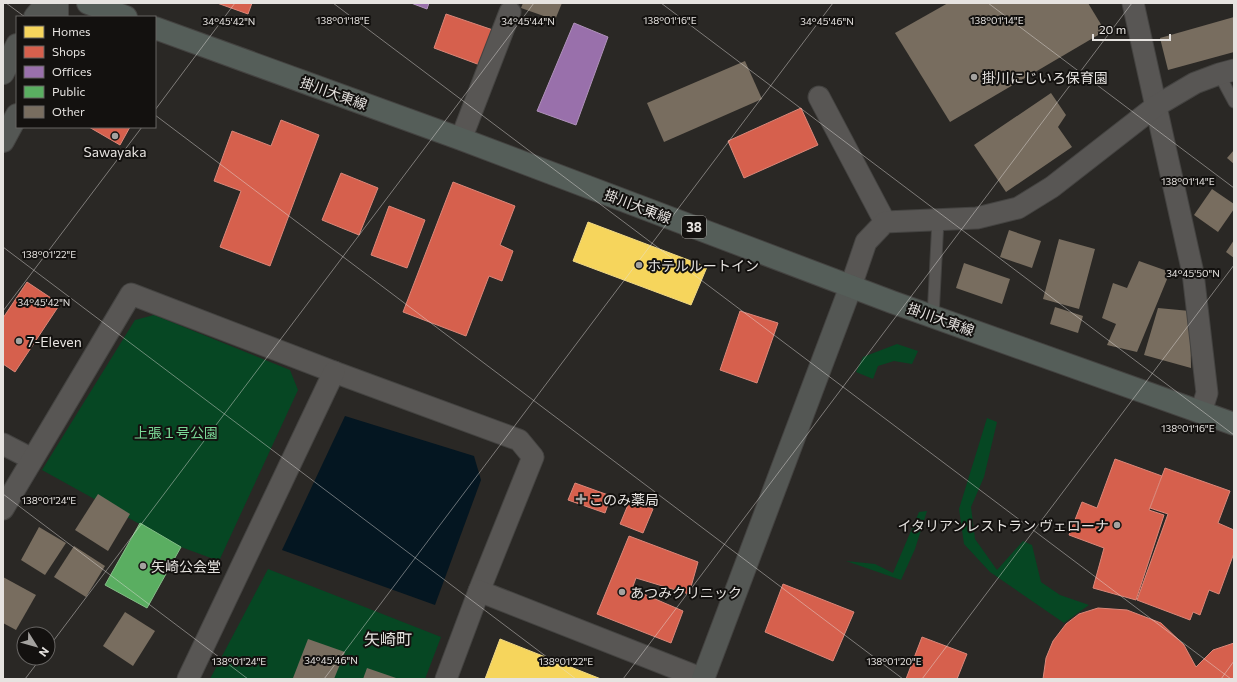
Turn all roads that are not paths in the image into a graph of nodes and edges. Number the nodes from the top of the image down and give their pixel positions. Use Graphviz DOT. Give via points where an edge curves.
graph roads {
  1 [pos="47,3"];
  2 [pos="57,3"];
  3 [pos="88,3"];
  4 [pos="1133,3"];
  5 [pos="510,12"];
  6 [pos="36,16"];
  7 [pos="57,16"];
  8 [pos="123,16"];
  9 [pos="156,28"];
  10 [pos="16,47"];
  11 [pos="1227,72"];
  12 [pos="3,73"];
  13 [pos="819,97"];
  14 [pos="1234,102"];
  15 [pos="1156,106"];
  16 [pos="16,117"];
  17 [pos="461,139"];
  18 [pos="3,141"];
  19 [pos="938,220"];
  20 [pos="885,222"];
  21 [pos="851,286"];
  22 [pos="933,317"];
  23 [pos="334,372"];
  24 [pos="1201,412"];
  25 [pos="1234,424"];
  26 [pos="3,444"];
  27 [pos="32,460"];
  28 [pos="3,509"];
  29 [pos="479,591"];
  30 [pos="188,679"];
  31 [pos="446,679"];
  32 [pos="703,679"];
  1 -- 6 [label="street"];
  2 -- 7 [label="street"];
  3 -- 8 [label="main road"];
  4 -- 15 [label="street"];
  5 -- 17 [label="street"];
  9 -- 17 [label="main road, 掛川大東線 / 38"];
  10 -- 12 [label="street"];
  11 -- 14 [label="lane"];
  11 -- 15 [label="street" via="1195,83"];
  13 -- 20 [label="street"];
  15 -- 19 [label="street" via="1052,187 1018,208 977,218"];
  15 -- 24 [label="street" via="1193,273 1207,393"];
  16 -- 18 [label="street"];
  17 -- 21 [label="main road, 掛川大東線 / 38"];
  19 -- 20 [label="street"];
  19 -- 22 [label="lane"];
  20 -- 21 [label="street" via="866,242"];
  21 -- 22 [label="main road, 掛川大東線 / 38"];
  21 -- 32 [label="street"];
  22 -- 24 [label="main road, 掛川大東線 / 38"];
  23 -- 27 [label="street" via="131,294"];
  23 -- 29 [label="street" via="519,440 533,457"];
  23 -- 30 [label="street"];
  24 -- 25 [label="main road, 掛川大東線 / 38"];
  26 -- 27 [label="street"];
  27 -- 28 [label="street"];
  29 -- 31 [label="street"];
  29 -- 32 [label="street"];
}
